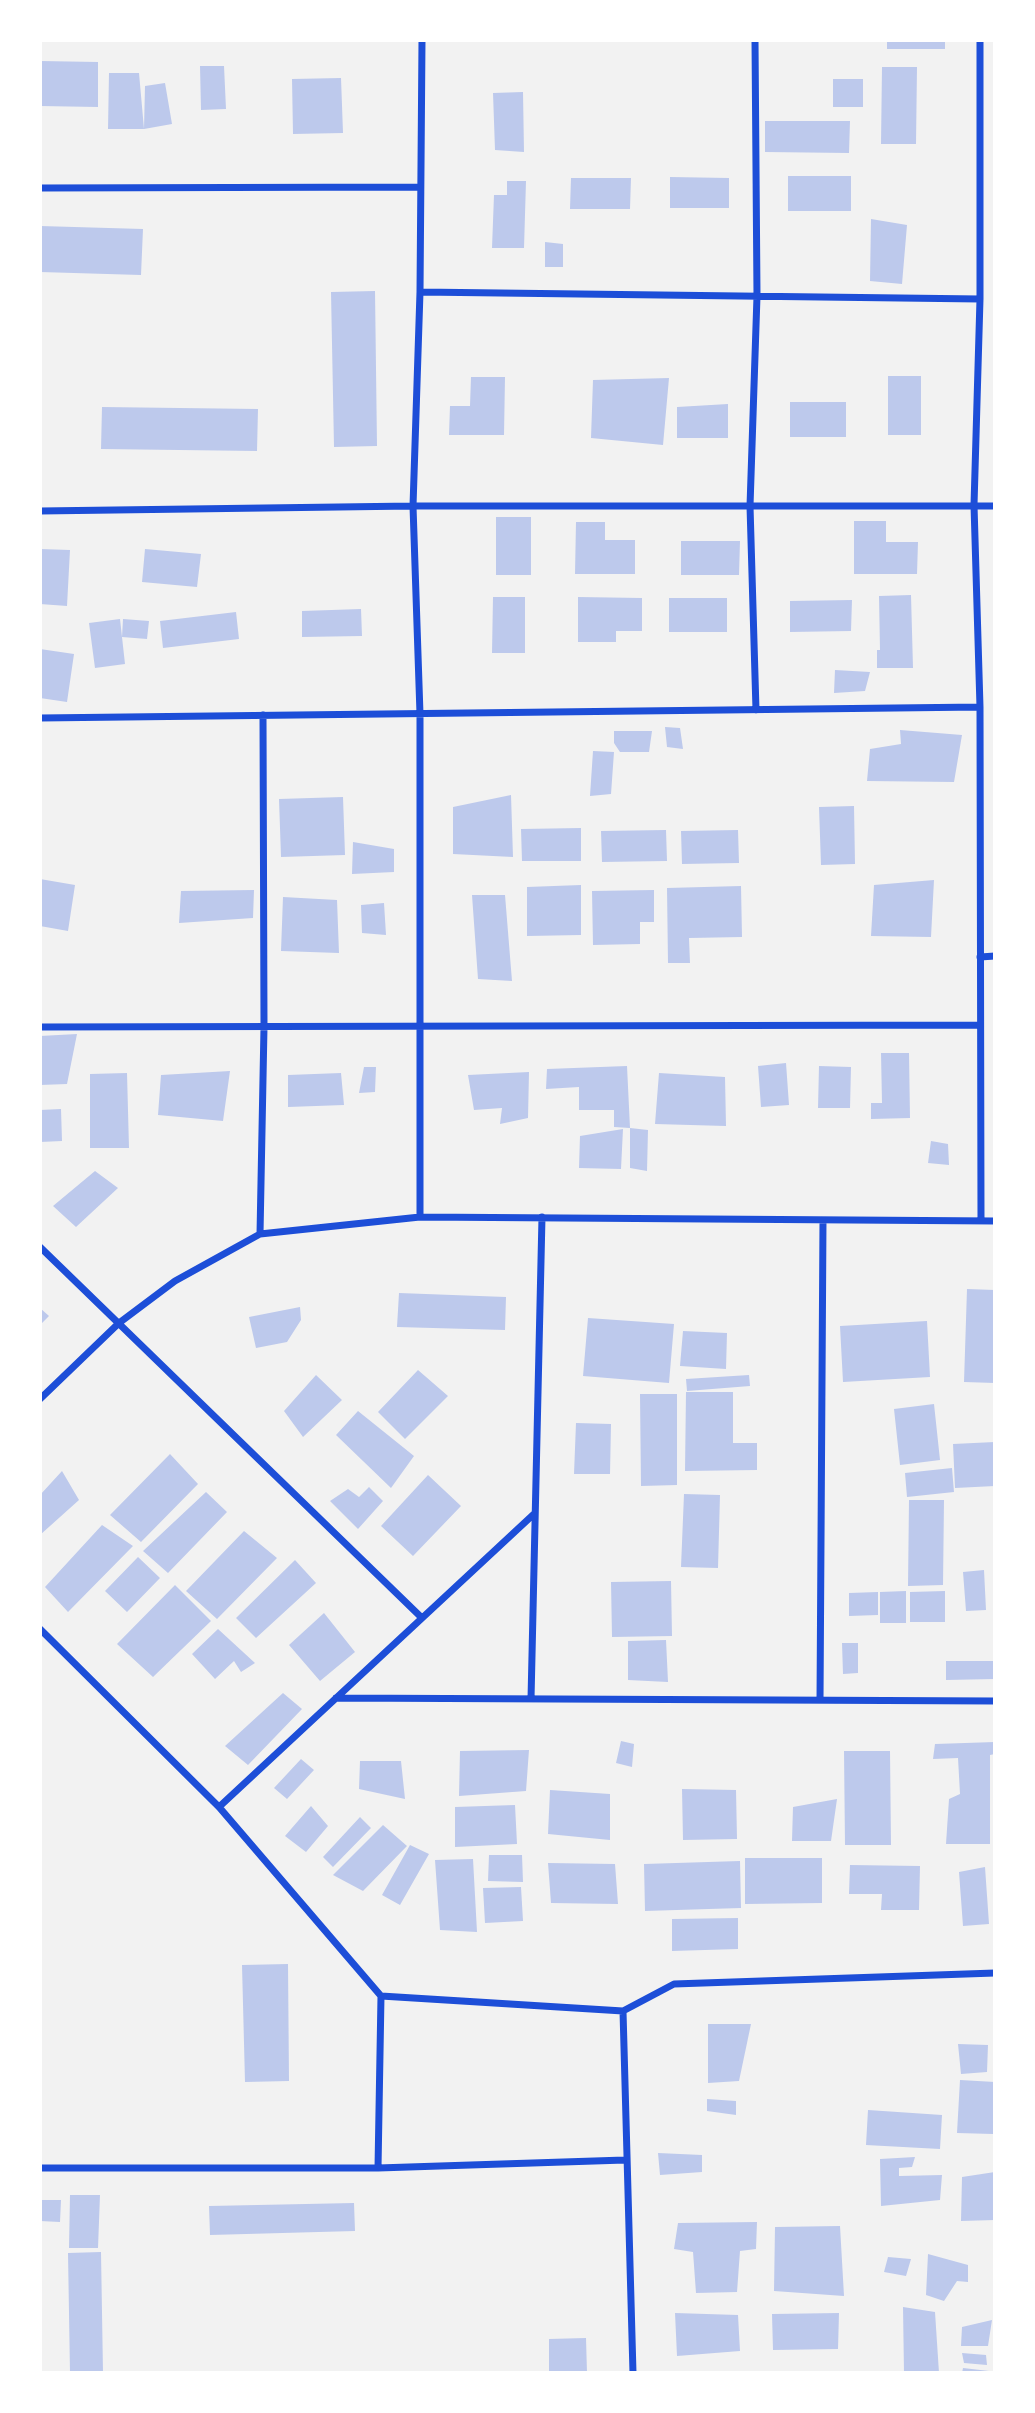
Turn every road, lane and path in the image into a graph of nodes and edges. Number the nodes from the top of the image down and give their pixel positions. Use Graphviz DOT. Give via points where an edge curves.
graph roads {
  1 [pos="422,40"];
  2 [pos="755,40"];
  3 [pos="980,40"];
  4 [pos="420,187"];
  5 [pos="40,188"];
  6 [pos="420,292"];
  7 [pos="757,296"];
  8 [pos="980,299"];
  9 [pos="974,505"];
  10 [pos="413,506"];
  11 [pos="750,506"];
  12 [pos="995,506"];
  13 [pos="40,510"];
  14 [pos="980,707"];
  15 [pos="757,710"];
  16 [pos="421,714"];
  17 [pos="263,715"];
  18 [pos="40,718"];
  19 [pos="995,956"];
  20 [pos="979,957"];
  21 [pos="980,1025"];
  22 [pos="420,1026"];
  23 [pos="40,1027"];
  24 [pos="264,1027"];
  25 [pos="420,1217"];
  26 [pos="542,1217"];
  27 [pos="823,1220"];
  28 [pos="981,1221"];
  29 [pos="995,1221"];
  30 [pos="260,1234"];
  31 [pos="40,1247"];
  32 [pos="119,1323"];
  33 [pos="40,1399"];
  34 [pos="536,1513"];
  35 [pos="422,1618"];
  36 [pos="40,1629"];
  37 [pos="336,1698"];
  38 [pos="531,1699"];
  39 [pos="820,1700"];
  40 [pos="995,1701"];
  41 [pos="219,1807"];
  42 [pos="995,1973"];
  43 [pos="381,1996"];
  44 [pos="623,2011"];
  45 [pos="625,2160"];
  46 [pos="40,2168"];
  47 [pos="377,2168"];
  48 [pos="633,2373"];
  1 -- 4 [label="street"];
  2 -- 7 [label="street"];
  3 -- 8 [label="street"];
  4 -- 5 [label="street"];
  4 -- 6 [label="street"];
  6 -- 7 [label="street"];
  6 -- 10 [label="street"];
  7 -- 8 [label="street"];
  7 -- 11 [label="street"];
  8 -- 9 [label="street"];
  9 -- 11 [label="street"];
  9 -- 12 [label="street"];
  9 -- 14 [label="street"];
  10 -- 11 [label="street"];
  10 -- 13 [label="street"];
  10 -- 16 [label="street"];
  11 -- 15 [label="street"];
  14 -- 15 [label="street"];
  14 -- 20 [label="street"];
  15 -- 16 [label="street"];
  16 -- 17 [label="street"];
  16 -- 22 [label="street"];
  17 -- 18 [label="street"];
  17 -- 24 [label="street"];
  19 -- 20 [label="street"];
  20 -- 21 [label="street"];
  21 -- 22 [label="street"];
  21 -- 28 [label="street"];
  22 -- 24 [label="street"];
  22 -- 25 [label="street"];
  23 -- 24 [label="street"];
  24 -- 30 [label="street"];
  25 -- 26 [label="street"];
  25 -- 30 [label="street"];
  26 -- 27 [label="street"];
  26 -- 34 [label="street"];
  27 -- 28 [label="street"];
  27 -- 39 [label="street"];
  28 -- 29 [label="street"];
  30 -- 32 [label="street" via="175,1281"];
  31 -- 32 [label="street"];
  32 -- 33 [label="street"];
  32 -- 35 [label="street"];
  34 -- 35 [label="street"];
  34 -- 38 [label="street"];
  35 -- 37 [label="street"];
  36 -- 41 [label="street"];
  37 -- 38 [label="street"];
  37 -- 41 [label="street"];
  38 -- 39 [label="street"];
  39 -- 40 [label="street"];
  41 -- 43 [label="street"];
  42 -- 44 [label="street" via="674,1984"];
  43 -- 44 [label="street"];
  43 -- 47 [label="street"];
  44 -- 45 [label="street"];
  45 -- 47 [label="street"];
  45 -- 48 [label="street"];
  46 -- 47 [label="street"];
}
